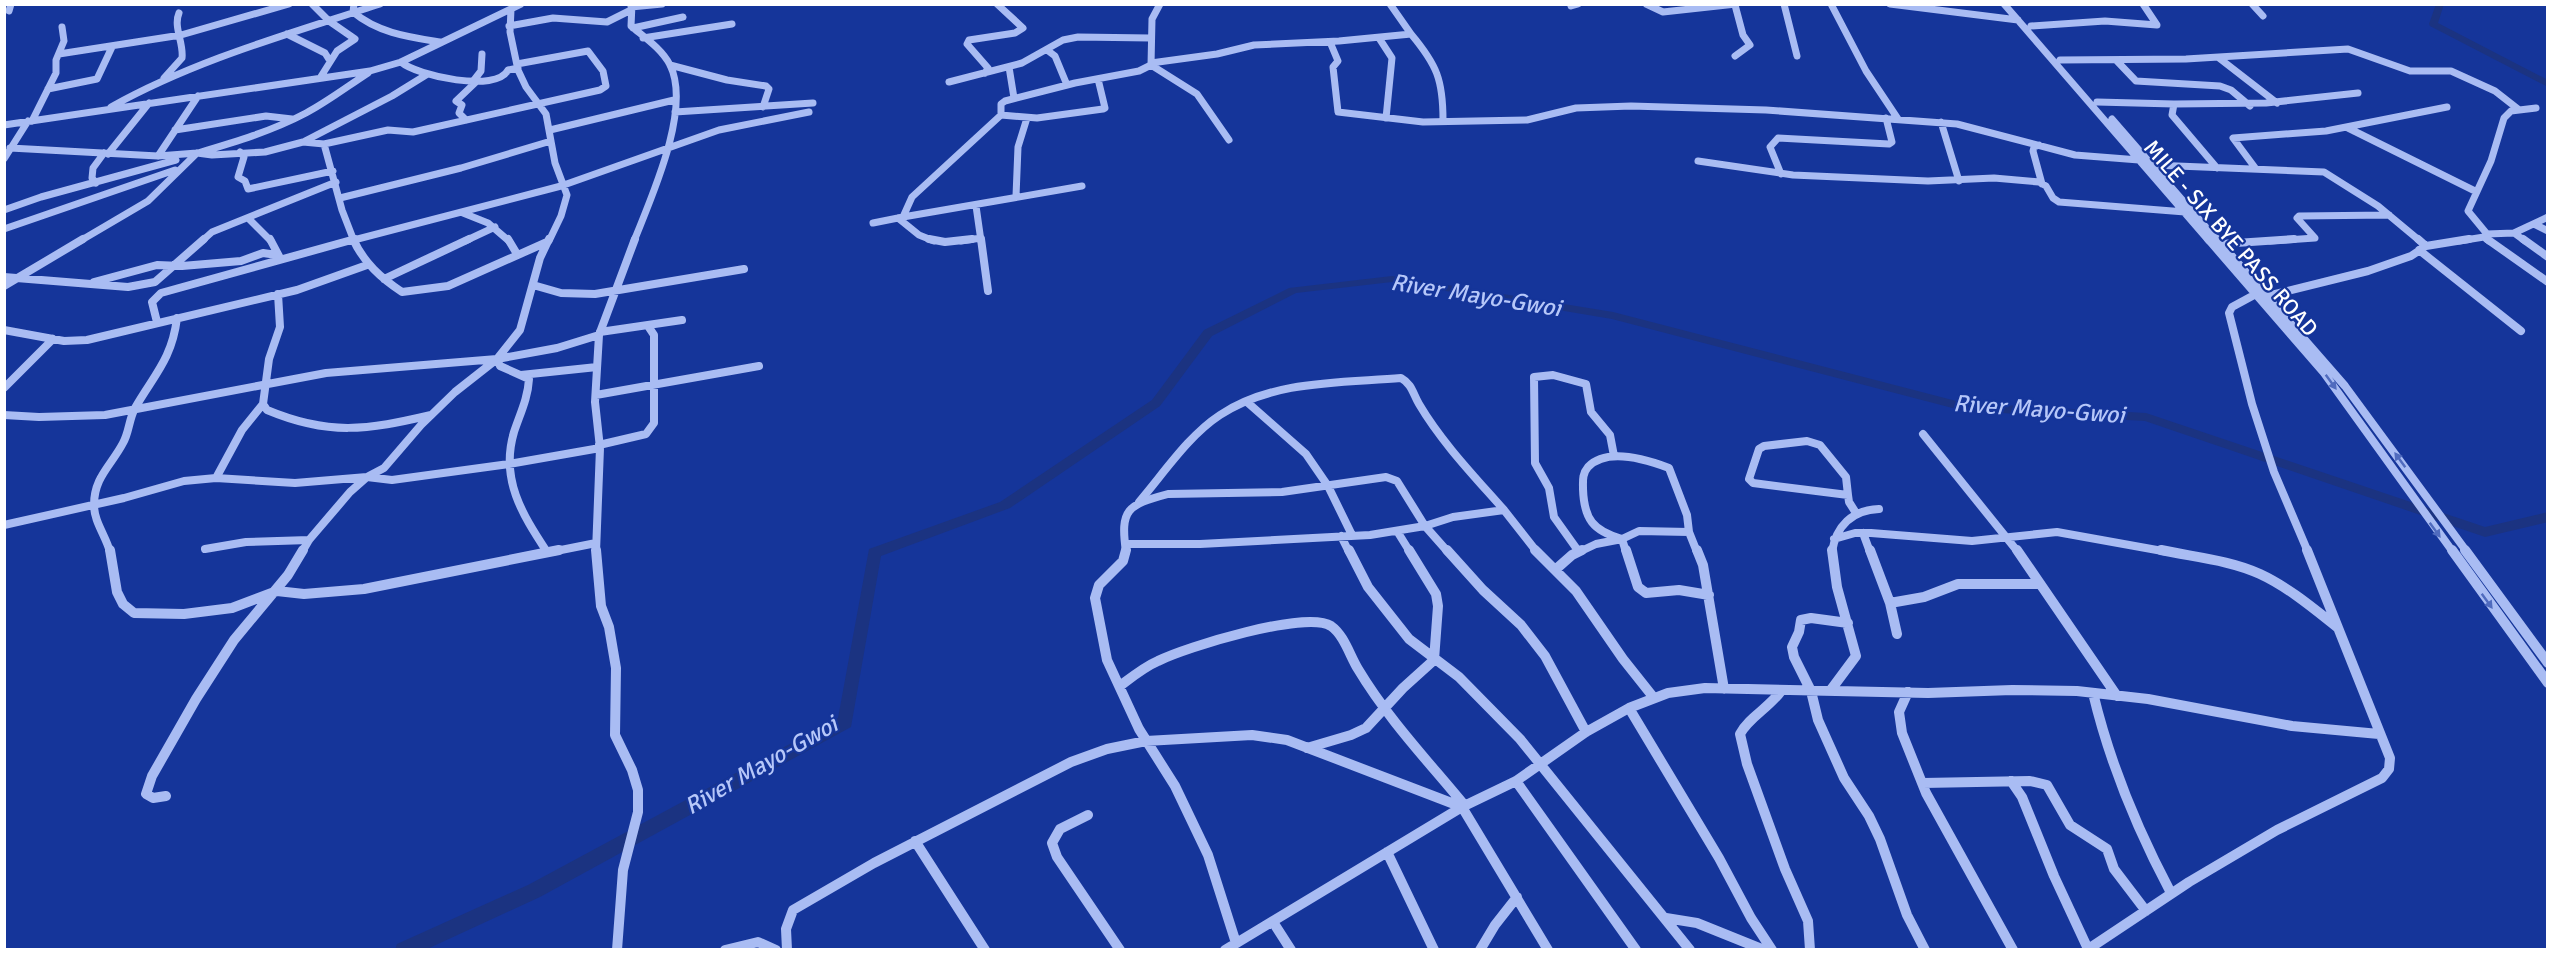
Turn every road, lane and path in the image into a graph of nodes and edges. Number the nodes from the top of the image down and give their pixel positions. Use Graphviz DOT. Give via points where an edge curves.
graph roads {
  1 [pos="289,4"];
  2 [pos="312,4"];
  3 [pos="380,4"];
  4 [pos="662,4"];
  5 [pos="997,4"];
  6 [pos="1160,4"];
  7 [pos="1390,4"];
  8 [pos="1646,4"];
  9 [pos="1784,4"];
  10 [pos="1831,4"];
  11 [pos="1890,4"];
  12 [pos="2004,4"];
  13 [pos="2012,4"];
  14 [pos="2143,4"];
  15 [pos="2252,4"];
  16 [pos="521,5"];
  17 [pos="1736,5"];
  18 [pos="632,7"];
  19 [pos="354,8"];
  20 [pos="511,9"];
  21 [pos="178,13"];
  22 [pos="684,16"];
  23 [pos="2263,16"];
  24 [pos="2018,20"];
  25 [pos="329,21"];
  26 [pos="732,24"];
  27 [pos="509,26"];
  28 [pos="2031,26"];
  29 [pos="62,27"];
  30 [pos="633,28"];
  31 [pos="286,34"];
  32 [pos="1411,34"];
  33 [pos="181,35"];
  34 [pos="643,38"];
  35 [pos="1150,38"];
  36 [pos="1379,38"];
  37 [pos="440,42"];
  38 [pos="1330,42"];
  39 [pos="112,47"];
  40 [pos="1047,50"];
  41 [pos="59,54"];
  42 [pos="482,54"];
  43 [pos="1735,56"];
  44 [pos="1797,56"];
  45 [pos="2219,58"];
  46 [pos="2060,60"];
  47 [pos="2116,60"];
  48 [pos="330,61"];
  49 [pos="401,62"];
  50 [pos="1151,64"];
  51 [pos="670,65"];
  52 [pos="517,66"];
  53 [pos="1009,67"];
  54 [pos="370,71"];
  55 [pos="985,73"];
  56 [pos="426,75"];
  57 [pos="320,78"];
  58 [pos="1098,79"];
  59 [pos="476,80"];
  60 [pos="949,82"];
  61 [pos="157,84"];
  62 [pos="1067,85"];
  63 [pos="48,89"];
  64 [pos="2358,93"];
  65 [pos="198,96"];
  66 [pos="1014,98"];
  67 [pos="674,100"];
  68 [pos="2097,102"];
  69 [pos="149,103"];
  70 [pos="537,103"];
  71 [pos="813,103"];
  72 [pos="2277,103"];
  73 [pos="2174,104"];
  74 [pos="2250,106"];
  75 [pos="763,107"];
  76 [pos="2447,107"];
  77 [pos="2536,108"];
  78 [pos="2518,109"];
  79 [pos="105,110"];
  80 [pos="675,112"];
  81 [pos="809,112"];
  82 [pos="1001,115"];
  83 [pos="1027,118"];
  84 [pos="1386,118"];
  85 [pos="1886,118"];
  86 [pos="294,119"];
  87 [pos="1899,119"];
  88 [pos="466,120"];
  89 [pos="1443,120"];
  90 [pos="30,121"];
  91 [pos="1941,122"];
  92 [pos="4,125"];
  93 [pos="2348,128"];
  94 [pos="175,130"];
  95 [pos="550,130"];
  96 [pos="1229,140"];
  97 [pos="550,141"];
  98 [pos="303,142"];
  99 [pos="324,144"];
  100 [pos="2039,145"];
  101 [pos="10,148"];
  102 [pos="669,148"];
  103 [pos="240,152"];
  104 [pos="197,153"];
  105 [pos="106,154"];
  106 [pos="158,156"];
  107 [pos="4,159"];
  108 [pos="2139,160"];
  109 [pos="1698,161"];
  110 [pos="2153,165"];
  111 [pos="2217,168"];
  112 [pos="179,169"];
  113 [pos="2256,169"];
  114 [pos="333,171"];
  115 [pos="1781,174"];
  116 [pos="1959,181"];
  117 [pos="336,182"];
  118 [pos="96,183"];
  119 [pos="2042,184"];
  120 [pos="564,185"];
  121 [pos="1082,186"];
  122 [pos="2475,191"];
  123 [pos="1016,196"];
  124 [pos="340,198"];
  125 [pos="976,206"];
  126 [pos="4,210"];
  127 [pos="2185,212"];
  128 [pos="463,213"];
  129 [pos="2389,215"];
  130 [pos="901,218"];
  131 [pos="2547,218"];
  132 [pos="249,219"];
  133 [pos="2191,220"];
  134 [pos="2200,220"];
  135 [pos="873,223"];
  136 [pos="2534,224"];
  137 [pos="495,227"];
  138 [pos="4,229"];
  139 [pos="2547,231"];
  140 [pos="2514,233"];
  141 [pos="2486,235"];
  142 [pos="981,238"];
  143 [pos="351,241"];
  144 [pos="546,242"];
  145 [pos="2221,244"];
  146 [pos="2422,248"];
  147 [pos="517,254"];
  148 [pos="2547,256"];
  149 [pos="280,257"];
  150 [pos="367,265"];
  151 [pos="173,266"];
  152 [pos="744,269"];
  153 [pos="4,277"];
  154 [pos="16,279"];
  155 [pos="384,279"];
  156 [pos="155,282"];
  157 [pos="2547,282"];
  158 [pos="89,283"];
  159 [pos="533,285"];
  160 [pos="4,286"];
  161 [pos="988,291"];
  162 [pos="614,292"];
  163 [pos="161,293"];
  164 [pos="278,294"];
  165 [pos="2256,294"];
  166 [pos="2267,296"];
  167 [pos="177,318"];
  168 [pos="682,320"];
  169 [pos="157,322"];
  170 [pos="648,326"];
  171 [pos="4,330"];
  172 [pos="2521,331"];
  173 [pos="600,334"];
  174 [pos="53,339"];
  175 [pos="497,359"];
  176 [pos="759,366"];
  177 [pos="597,368"];
  178 [pos="521,375"];
  179 [pos="265,384"];
  180 [pos="653,385"];
  181 [pos="4,388"];
  182 [pos="596,395"];
  183 [pos="1247,402"];
  184 [pos="263,404"];
  185 [pos="133,411"];
  186 [pos="4,415"];
  187 [pos="431,415"];
  188 [pos="1923,434"];
  189 [pos="599,446"];
  190 [pos="1614,456"];
  191 [pos="509,464"];
  192 [pos="367,477"];
  193 [pos="216,478"];
  194 [pos="1329,486"];
  195 [pos="1849,495"];
  196 [pos="94,505"];
  197 [pos="1133,508"];
  198 [pos="1879,509"];
  199 [pos="1504,510"];
  200 [pos="1856,513"];
  201 [pos="4,525"];
  202 [pos="1425,526"];
  203 [pos="1397,531"];
  204 [pos="1689,532"];
  205 [pos="1863,533"];
  206 [pos="1346,536"];
  207 [pos="2008,538"];
  208 [pos="1622,539"];
  209 [pos="1834,539"];
  210 [pos="309,540"];
  211 [pos="596,543"];
  212 [pos="1125,544"];
  213 [pos="205,549"];
  214 [pos="547,552"];
  215 [pos="1579,552"];
  216 [pos="1555,570"];
  217 [pos="2040,584"];
  218 [pos="277,591"];
  219 [pos="1709,596"];
  220 [pos="1890,603"];
  221 [pos="1848,623"];
  222 [pos="2337,627"];
  223 [pos="1897,634"];
  224 [pos="1434,660"];
  225 [pos="2547,663"];
  226 [pos="2547,683"];
  227 [pos="1120,686"];
  228 [pos="1724,689"];
  229 [pos="1781,691"];
  230 [pos="1811,691"];
  231 [pos="1830,691"];
  232 [pos="1908,692"];
  233 [pos="2093,693"];
  234 [pos="2117,696"];
  235 [pos="1654,698"];
  236 [pos="1629,708"];
  237 [pos="1386,709"];
  238 [pos="1586,732"];
  239 [pos="2379,734"];
  240 [pos="1146,741"];
  241 [pos="1306,748"];
  242 [pos="1539,764"];
  243 [pos="1516,781"];
  244 [pos="2011,781"];
  245 [pos="1923,783"];
  246 [pos="166,796"];
  247 [pos="1464,807"];
  248 [pos="1088,815"];
  249 [pos="915,841"];
  250 [pos="1387,852"];
  251 [pos="2171,893"];
  252 [pos="1516,897"];
  253 [pos="2146,911"];
  254 [pos="1666,918"];
  255 [pos="1273,922"];
  256 [pos="1230,947"];
  257 [pos="2088,949"];
  258 [pos="617,950"];
  259 [pos="725,950"];
  260 [pos="776,950"];
  261 [pos="787,950"];
  262 [pos="985,950"];
  263 [pos="1120,950"];
  264 [pos="1291,950"];
  265 [pos="1434,950"];
  266 [pos="1480,950"];
  267 [pos="1548,950"];
  268 [pos="1636,950"];
  269 [pos="1690,950"];
  270 [pos="1764,950"];
  271 [pos="1772,950"];
  272 [pos="1810,950"];
  273 [pos="1925,950"];
  274 [pos="2013,950"];
  1 -- 33 [label="street"];
  2 -- 25 [label="street"];
  3 -- 19 [label="street"];
  4 -- 18 [label="street"];
  5 -- 55 [label="street" via="1023,28 1015,33 969,40 967,44 987,68"];
  6 -- 35 [label="street" via="1152,19"];
  7 -- 32 [label="street"];
  8 -- 17 [label="street" via="1663,12"];
  9 -- 44 [label="street"];
  10 -- 87 [label="street" via="1866,71"];
  11 -- 24 [label="street"];
  12 -- 24 [label="street, MILE - SIX BYE PASS ROAD"];
  13 -- 28 [label="street"];
  14 -- 28 [label="street" via="2157,25 2105,21"];
  15 -- 23 [label="street"];
  16 -- 20 [label="street"];
  17 -- 43 [label="street" via="1743,35 1750,45"];
  18 -- 27 [label="street" via="607,22 553,18"];
  18 -- 30 [label="street"];
  19 -- 25 [label="street"];
  19 -- 37 [label="street" via="365,22"];
  20 -- 27 [label="street"];
  20 -- 37 [label="street"];
  21 -- 33 [label="street" via="176,29"];
  22 -- 30 [label="street"];
  24 -- 108 [label="street, MILE - SIX BYE PASS ROAD"];
  25 -- 31 [label="street"];
  25 -- 48 [label="street" via="355,39 339,49"];
  26 -- 34 [label="street"];
  27 -- 52 [label="street"];
  28 -- 46 [label="street"];
  29 -- 41 [label="street" via="64,41"];
  30 -- 34 [label="street"];
  31 -- 48 [label="street" via="325,52"];
  31 -- 61 [label="street"];
  32 -- 36 [label="street"];
  32 -- 89 [label="street" via="1439,70"];
  33 -- 39 [label="street"];
  33 -- 61 [label="street" via="182,58"];
  34 -- 51 [label="street"];
  35 -- 40 [label="street" via="1078,37 1058,41"];
  35 -- 50 [label="street"];
  36 -- 38 [label="street"];
  36 -- 84 [label="street" via="1392,58"];
  37 -- 49 [label="street"];
  38 -- 50 [label="street" via="1254,45"];
  38 -- 84 [label="street" via="1338,61 1333,67 1338,112"];
  39 -- 41 [label="street"];
  39 -- 63 [label="street" via="97,79"];
  40 -- 53 [label="street"];
  40 -- 62 [label="street" via="1055,56"];
  41 -- 63 [label="street"];
  42 -- 59 [label="street"];
  45 -- 47 [label="street"];
  45 -- 72 [label="street"];
  45 -- 78 [label="street" via="2348,49 2409,71 2455,72 2495,91"];
  46 -- 47 [label="street"];
  46 -- 68 [label="street"];
  47 -- 74 [label="street" via="2136,81 2220,86 2232,90"];
  48 -- 57 [label="street"];
  49 -- 54 [label="street"];
  49 -- 56 [label="street"];
  50 -- 58 [label="street" via="1139,71"];
  50 -- 96 [label="street" via="1197,94"];
  51 -- 67 [label="street"];
  51 -- 75 [label="street" via="766,87 769,89"];
  52 -- 59 [label="street" via="500,79"];
  52 -- 70 [label="street"];
  52 -- 70 [label="street" via="588,51 607,78 606,86 600,90"];
  53 -- 55 [label="street"];
  53 -- 66 [label="street"];
  54 -- 57 [label="street"];
  54 -- 86 [label="street"];
  55 -- 60 [label="street"];
  56 -- 59 [label="street"];
  56 -- 98 [label="street"];
  57 -- 65 [label="street"];
  58 -- 62 [label="street"];
  58 -- 83 [label="street" via="1106,108"];
  59 -- 88 [label="street" via="456,101 462,105 460,117"];
  61 -- 79 [label="street"];
  62 -- 66 [label="street"];
  63 -- 90 [label="street"];
  64 -- 72 [label="street"];
  65 -- 69 [label="street"];
  65 -- 94 [label="street"];
  66 -- 82 [label="street" via="1001,104"];
  67 -- 80 [label="street"];
  67 -- 95 [label="street"];
  68 -- 73 [label="street"];
  68 -- 110 [label="street"];
  69 -- 79 [label="street"];
  69 -- 105 [label="street"];
  70 -- 88 [label="street"];
  70 -- 95 [label="street" via="546,114"];
  71 -- 75 [label="street"];
  72 -- 74 [label="street"];
  73 -- 74 [label="street"];
  73 -- 111 [label="street" via="2172,115"];
  75 -- 80 [label="street"];
  76 -- 93 [label="street"];
  77 -- 78 [label="street"];
  78 -- 122 [label="street" via="2504,118 2491,161"];
  79 -- 90 [label="street"];
  80 -- 102 [label="street"];
  81 -- 102 [label="street" via="743,124"];
  82 -- 83 [label="street"];
  82 -- 130 [label="street" via="912,197"];
  83 -- 123 [label="street" via="1018,138"];
  84 -- 89 [label="street"];
  85 -- 87 [label="street"];
  85 -- 89 [label="street" via="1631,106 1576,108 1527,120"];
  85 -- 115 [label="street" via="1892,142 1889,144 1778,138 1770,147"];
  86 -- 94 [label="street" via="266,116"];
  86 -- 104 [label="street" via="258,135"];
  87 -- 91 [label="street"];
  88 -- 99 [label="street" via="413,132 384,130"];
  90 -- 92 [label="street"];
  90 -- 101 [label="street"];
  91 -- 100 [label="street"];
  91 -- 116 [label="street"];
  93 -- 113 [label="street" via="2233,138"];
  93 -- 122 [label="street"];
  94 -- 106 [label="street"];
  95 -- 97 [label="street"];
  97 -- 120 [label="street"];
  97 -- 124 [label="street"];
  98 -- 99 [label="street"];
  98 -- 103 [label="street" via="265,152"];
  99 -- 114 [label="street"];
  100 -- 108 [label="street" via="2075,155"];
  100 -- 119 [label="street" via="2033,152"];
  101 -- 105 [label="street"];
  101 -- 107 [label="street"];
  102 -- 120 [label="street"];
  102 -- 162 [label="street"];
  103 -- 104 [label="street"];
  103 -- 114 [label="street" via="244,157 238,177 249,189"];
  104 -- 106 [label="street"];
  104 -- 112 [label="street"];
  104 -- 118 [label="street"];
  105 -- 106 [label="street"];
  105 -- 118 [label="street" via="93,168"];
  108 -- 127 [label="street, MILE - SIX BYE PASS ROAD"];
  109 -- 115 [label="street"];
  110 -- 111 [label="street"];
  110 -- 134 [label="street"];
  111 -- 113 [label="street"];
  112 -- 138 [label="street"];
  112 -- 154 [label="street" via="148,201"];
  113 -- 129 [label="street" via="2327,173"];
  114 -- 117 [label="street"];
  115 -- 116 [label="street"];
  116 -- 119 [label="street" via="1994,178"];
  117 -- 124 [label="street"];
  117 -- 132 [label="street"];
  118 -- 126 [label="street"];
  119 -- 127 [label="street" via="2059,202"];
  120 -- 128 [label="street"];
  120 -- 144 [label="street" via="565,206"];
  121 -- 123 [label="street"];
  122 -- 141 [label="street" via="2468,211"];
  123 -- 125 [label="street"];
  124 -- 143 [label="street"];
  125 -- 130 [label="street"];
  125 -- 142 [label="street"];
  127 -- 133 [label="street, MILE - SIX BYE PASS ROAD"];
  128 -- 137 [label="street"];
  128 -- 143 [label="street"];
  129 -- 145 [label="street" via="2299,216 2315,238"];
  129 -- 146 [label="street"];
  130 -- 135 [label="street"];
  130 -- 142 [label="street" via="914,233 932,243"];
  131 -- 136 [label="street"];
  132 -- 149 [label="street" via="272,241"];
  132 -- 151 [label="street" via="212,232"];
  133 -- 134 [label="street"];
  133 -- 165 [label="street, MILE - SIX BYE PASS ROAD"];
  134 -- 145 [label="street"];
  136 -- 139 [label="street"];
  136 -- 140 [label="street"];
  137 -- 147 [label="street"];
  137 -- 155 [label="street"];
  140 -- 141 [label="street"];
  140 -- 148 [label="street"];
  141 -- 146 [label="street"];
  141 -- 157 [label="street"];
  142 -- 161 [label="street"];
  143 -- 149 [label="street"];
  143 -- 150 [label="street"];
  144 -- 147 [label="street"];
  144 -- 159 [label="street"];
  145 -- 166 [label="street"];
  146 -- 166 [label="street" via="2411,256 2368,271"];
  146 -- 172 [label="street"];
  147 -- 155 [label="street" via="442,287 407,293"];
  149 -- 151 [label="street" via="263,253 246,260"];
  149 -- 163 [label="street"];
  150 -- 155 [label="street"];
  150 -- 164 [label="street"];
  151 -- 156 [label="street"];
  151 -- 158 [label="street" via="148,267"];
  152 -- 162 [label="street"];
  153 -- 154 [label="street"];
  154 -- 158 [label="street"];
  154 -- 160 [label="street"];
  156 -- 158 [label="street" via="128,287"];
  156 -- 163 [label="street" via="154,292"];
  159 -- 162 [label="street" via="578,295"];
  159 -- 175 [label="street" via="520,330"];
  162 -- 173 [label="street"];
  163 -- 169 [label="street" via="152,302"];
  164 -- 167 [label="street"];
  164 -- 179 [label="street" via="280,327"];
  165 -- 222 [label="street" via="2232,307 2229,313 2274,472"];
  165 -- 226 [label="street, MILE - SIX BYE PASS ROAD, one-way" via="2324,373"];
  225 -- 166 [label="street, one-way" via="2345,386"];
  167 -- 169 [label="street"];
  167 -- 185 [label="street" via="169,355"];
  168 -- 170 [label="street"];
  169 -- 174 [label="street" via="75,342"];
  170 -- 173 [label="street"];
  170 -- 180 [label="street" via="654,335"];
  171 -- 174 [label="street"];
  173 -- 175 [label="street" via="557,348"];
  173 -- 177 [label="street"];
  174 -- 181 [label="street"];
  175 -- 178 [label="street" via="500,366"];
  175 -- 179 [label="street" via="366,369"];
  175 -- 187 [label="street"];
  176 -- 180 [label="street"];
  177 -- 178 [label="street"];
  177 -- 182 [label="street"];
  178 -- 191 [label="street" via="529,379 529,386 510,446"];
  179 -- 184 [label="street"];
  179 -- 185 [label="street"];
  180 -- 182 [label="street"];
  180 -- 189 [label="street" via="651,430"];
  182 -- 189 [label="street"];
  183 -- 194 [label="street" via="1306,454"];
  183 -- 197 [label="street" via="1220,415 1198,434"];
  183 -- 199 [label="street" via="1287,387 1406,379 1448,446"];
  184 -- 187 [label="street" via="274,413 322,429 344,431"];
  184 -- 193 [label="street" via="247,421"];
  185 -- 186 [label="street" via="79,417"];
  185 -- 196 [label="street" via="124,442 97,482"];
  187 -- 192 [label="street" via="384,468"];
  188 -- 207 [label="street"];
  189 -- 191 [label="street"];
  189 -- 211 [label="street"];
  190 -- 204 [label="street" via="1669,468 1687,515"];
  190 -- 208 [label="street" via="1590,466 1583,476 1582,508 1597,528"];
  190 -- 215 [label="street" via="1610,434 1590,411 1586,384 1566,377 1534,377 1535,463 1549,488 1554,517"];
  191 -- 192 [label="street" via="393,480"];
  191 -- 214 [label="street" via="508,476 516,505"];
  192 -- 193 [label="street" via="295,483"];
  192 -- 210 [label="street"];
  193 -- 196 [label="street" via="184,481"];
  194 -- 197 [label="street" via="1282,492 1168,494"];
  194 -- 202 [label="street" via="1391,478 1397,481"];
  194 -- 206 [label="street"];
  195 -- 195 [label="street" via="1846,477 1827,451 1814,442 1764,446 1759,449 1749,479 1752,483"];
  195 -- 200 [label="street"];
  196 -- 201 [label="street"];
  196 -- 218 [label="street" via="112,558 117,592 134,613 184,614 232,608"];
  197 -- 212 [label="street" via="1122,526"];
  198 -- 200 [label="street"];
  199 -- 202 [label="street" via="1454,517"];
  199 -- 216 [label="street" via="1527,542"];
  200 -- 209 [label="street" via="1841,525"];
  202 -- 203 [label="street"];
  202 -- 238 [label="street" via="1521,625 1545,656"];
  203 -- 206 [label="street"];
  203 -- 224 [label="street" via="1436,594"];
  204 -- 208 [label="street" via="1646,530"];
  204 -- 219 [label="street"];
  205 -- 207 [label="street" via="1972,541"];
  205 -- 209 [label="street"];
  205 -- 220 [label="street"];
  206 -- 212 [label="street"];
  206 -- 224 [label="street" via="1368,586 1409,639"];
  207 -- 217 [label="street"];
  207 -- 222 [label="street" via="2057,532 2228,564 2260,574"];
  208 -- 215 [label="street"];
  208 -- 219 [label="street" via="1638,587 1646,593 1679,590"];
  209 -- 221 [label="street" via="1831,562"];
  210 -- 213 [label="street" via="246,542"];
  210 -- 218 [label="street"];
  211 -- 214 [label="street"];
  211 -- 258 [label="street" via="601,606 616,668 615,735 638,790 638,812 623,870"];
  212 -- 227 [label="street" via="1123,561 1099,585 1095,598 1107,660"];
  214 -- 218 [label="street" via="364,589 304,594"];
  215 -- 216 [label="street"];
  216 -- 235 [label="street" via="1576,591"];
  217 -- 220 [label="street" via="1958,584 1924,597"];
  217 -- 234 [label="street"];
  218 -- 246 [label="street" via="234,640 152,776 146,795"];
  219 -- 228 [label="street"];
  220 -- 223 [label="street"];
  221 -- 230 [label="street" via="1801,620 1792,647"];
  221 -- 231 [label="street" via="1856,656"];
  222 -- 239 [label="street"];
  224 -- 237 [label="street"];
  224 -- 242 [label="street" via="1459,677 1499,715"];
  227 -- 237 [label="street" via="1159,660 1210,643 1279,625 1322,623 1337,633"];
  227 -- 240 [label="street"];
  228 -- 229 [label="street"];
  228 -- 235 [label="street" via="1688,689"];
  229 -- 230 [label="street"];
  229 -- 272 [label="street" via="1740,734 1781,858 1808,921"];
  230 -- 231 [label="street"];
  230 -- 273 [label="street" via="1818,720 1844,778 1880,838 1907,915"];
  231 -- 232 [label="street"];
  232 -- 233 [label="street"];
  232 -- 245 [label="street" via="1899,712 1902,733"];
  233 -- 234 [label="street"];
  233 -- 251 [label="street" via="2118,780 2143,843"];
  234 -- 239 [label="street" via="2292,726"];
  235 -- 236 [label="street"];
  236 -- 238 [label="street"];
  236 -- 271 [label="street"];
  237 -- 241 [label="street" via="1366,728"];
  237 -- 247 [label="street"];
  238 -- 242 [label="street"];
  239 -- 251 [label="street" via="2390,758 2389,769 2382,778 2277,830"];
  240 -- 241 [label="street" via="1252,735 1287,740"];
  240 -- 249 [label="street" via="1071,762"];
  240 -- 256 [label="street" via="1175,786 1208,855"];
  241 -- 247 [label="street"];
  242 -- 243 [label="street"];
  242 -- 254 [label="street"];
  243 -- 247 [label="street"];
  243 -- 268 [label="street"];
  244 -- 245 [label="street"];
  244 -- 253 [label="street" via="2047,785 2070,825 2107,849 2114,869"];
  244 -- 257 [label="street" via="2022,797"];
  245 -- 274 [label="street" via="1935,813"];
  247 -- 250 [label="street"];
  247 -- 252 [label="street"];
  248 -- 263 [label="street" via="1060,828 1052,843 1057,857"];
  249 -- 261 [label="street" via="793,910 785,932"];
  249 -- 262 [label="street"];
  250 -- 255 [label="street"];
  250 -- 265 [label="street"];
  251 -- 253 [label="street"];
  252 -- 266 [label="street"];
  252 -- 267 [label="street"];
  253 -- 257 [label="street"];
  254 -- 269 [label="street"];
  254 -- 270 [label="street" via="1697,923"];
  255 -- 256 [label="street"];
  255 -- 264 [label="street"];
  259 -- 260 [label="street" via="758,942"];
}
